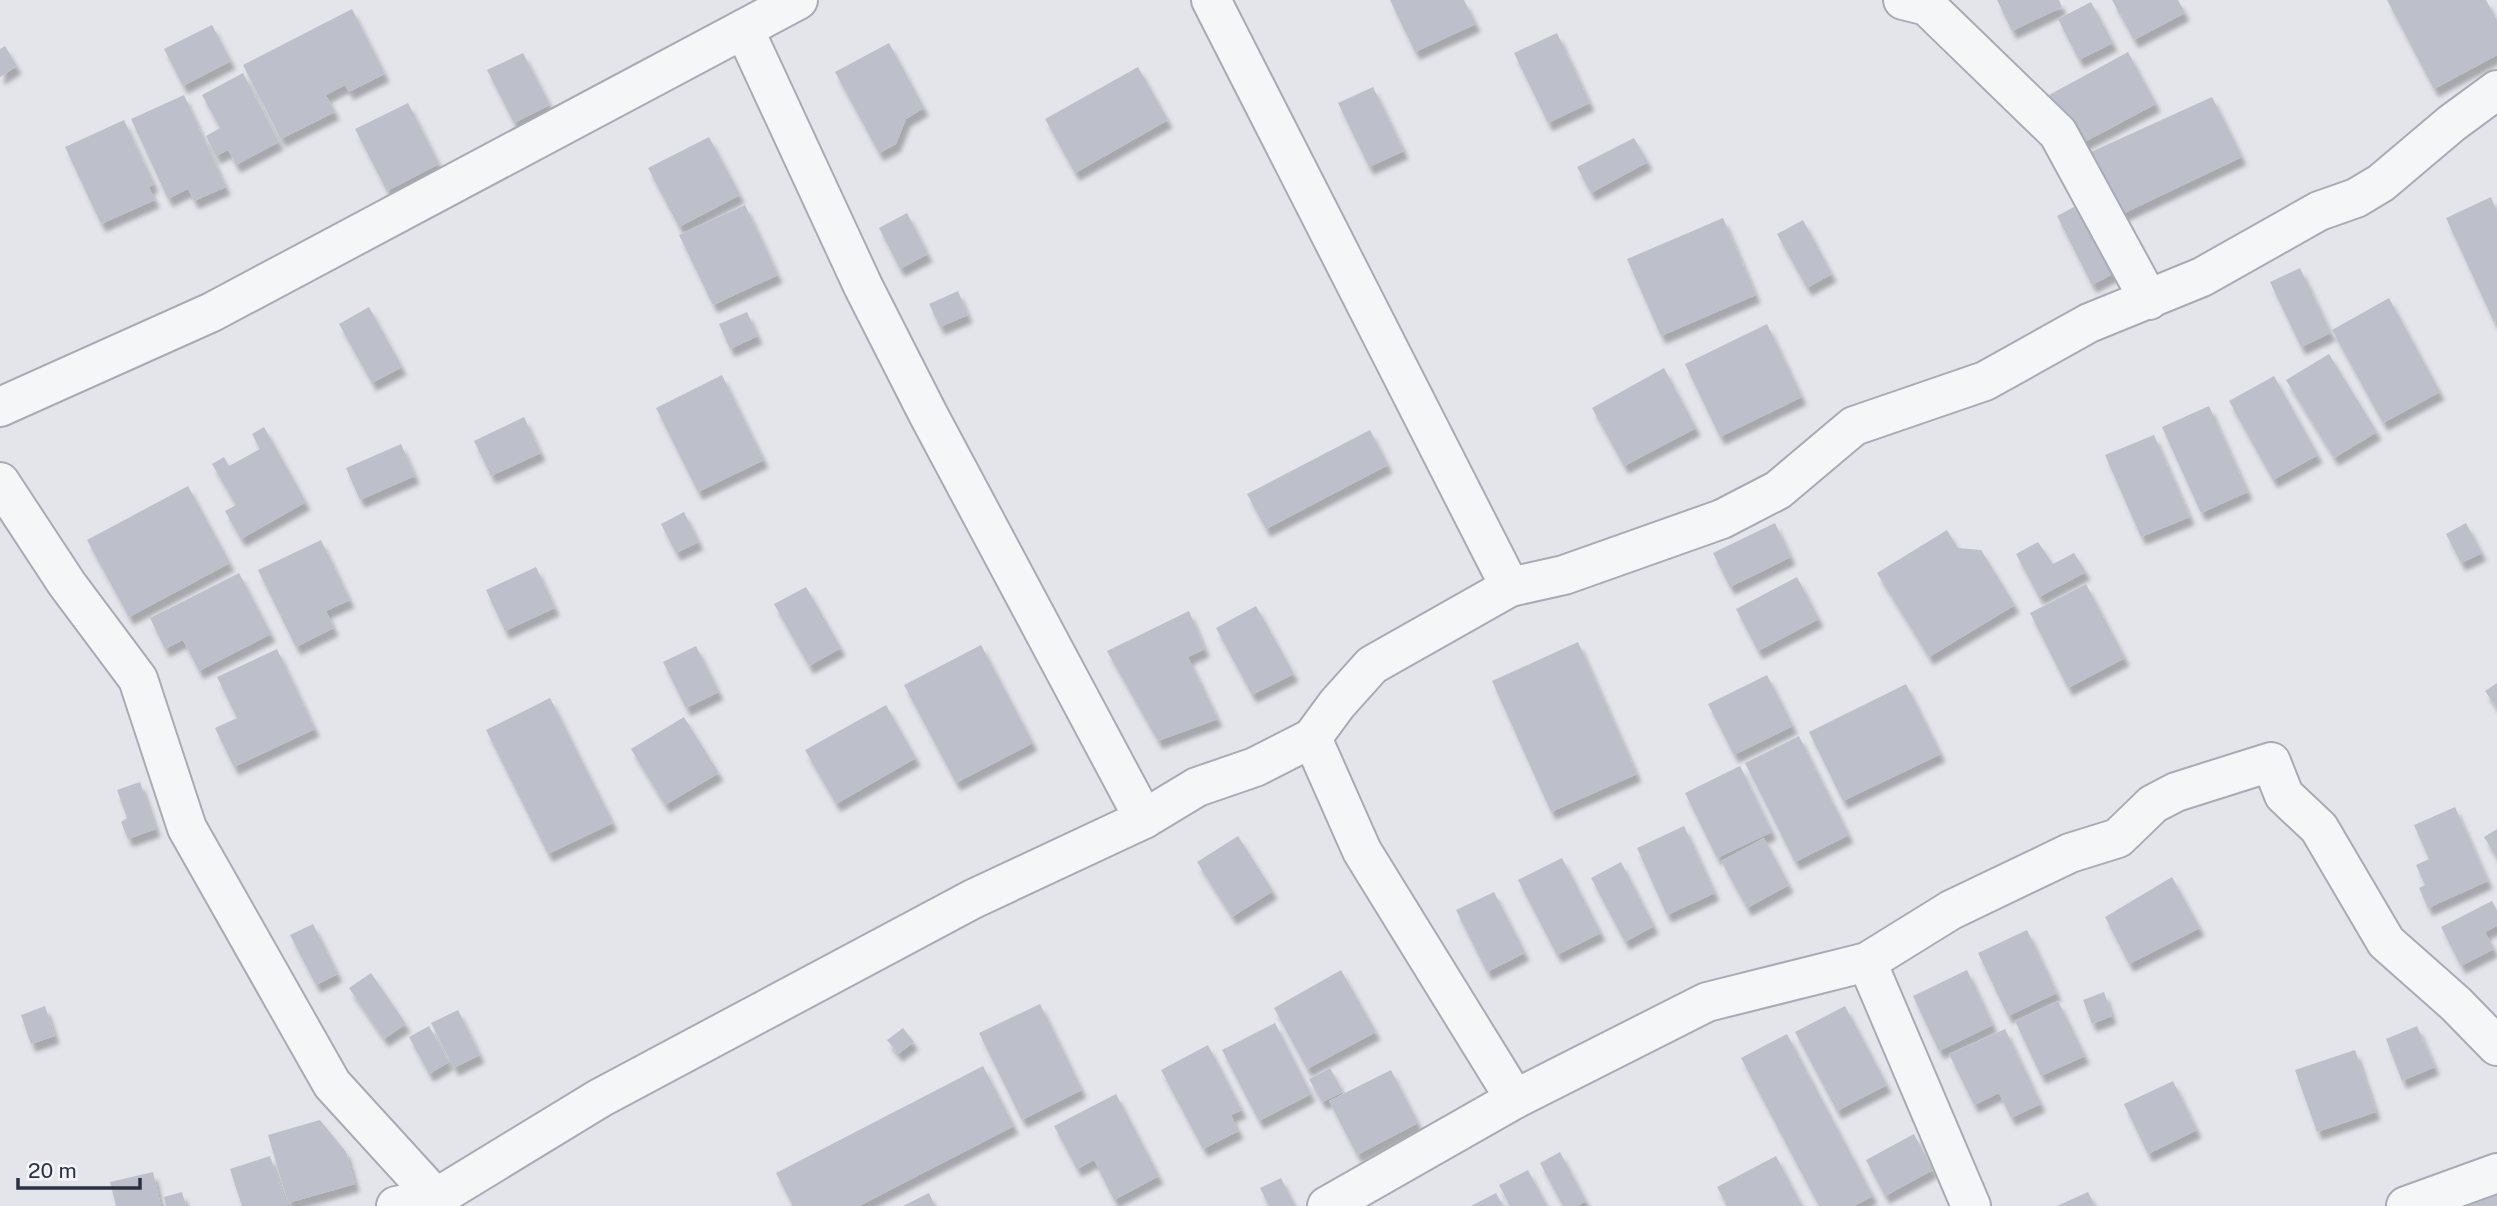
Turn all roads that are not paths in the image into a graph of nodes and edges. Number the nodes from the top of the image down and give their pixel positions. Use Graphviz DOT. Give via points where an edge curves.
graph roads {
  1 [pos="798,0"];
  2 [pos="1212,0"];
  3 [pos="1903,0"];
  4 [pos="744,29"];
  5 [pos="2497,90"];
  6 [pos="2149,300"];
  7 [pos="0,407"];
  8 [pos="0,482"];
  9 [pos="1510,587"];
  10 [pos="1312,738"];
  11 [pos="1144,819"];
  12 [pos="1867,962"];
  13 [pos="2497,1046"];
  14 [pos="1515,1099"];
  15 [pos="2497,1173"];
  16 [pos="438,1202"];
  17 [pos="396,1206"];
  18 [pos="1327,1206"];
  19 [pos="1971,1206"];
  20 [pos="2406,1206"];
  1 -- 4 [label="street"];
  2 -- 9 [label="street"];
  3 -- 6 [label="street" via="1927,6 2058,133"];
  4 -- 7 [label="street" via="212,312"];
  4 -- 11 [label="street" via="863,286"];
  5 -- 6 [label="street" via="2381,183 2319,211 2202,278"];
  6 -- 9 [label="street" via="2089,323 1985,381 1854,426 1778,490 1722,519 1564,575"];
  8 -- 16 [label="street" via="67,584 138,679 187,828 332,1084"];
  9 -- 10 [label="street" via="1372,665"];
  10 -- 11 [label="street" via="1255,767 1197,787"];
  10 -- 14 [label="street" via="1362,851"];
  11 -- 16 [label="street" via="973,899 600,1098"];
  12 -- 13 [label="street" via="1951,910 2070,853 2118,838 2153,804 2176,792 2271,762 2284,795 2319,828 2386,942"];
  12 -- 14 [label="street" via="1707,1002"];
  12 -- 19 [label="street"];
  14 -- 18 [label="street"];
  15 -- 20 [label="street"];
  16 -- 17 [label="street"];
}
